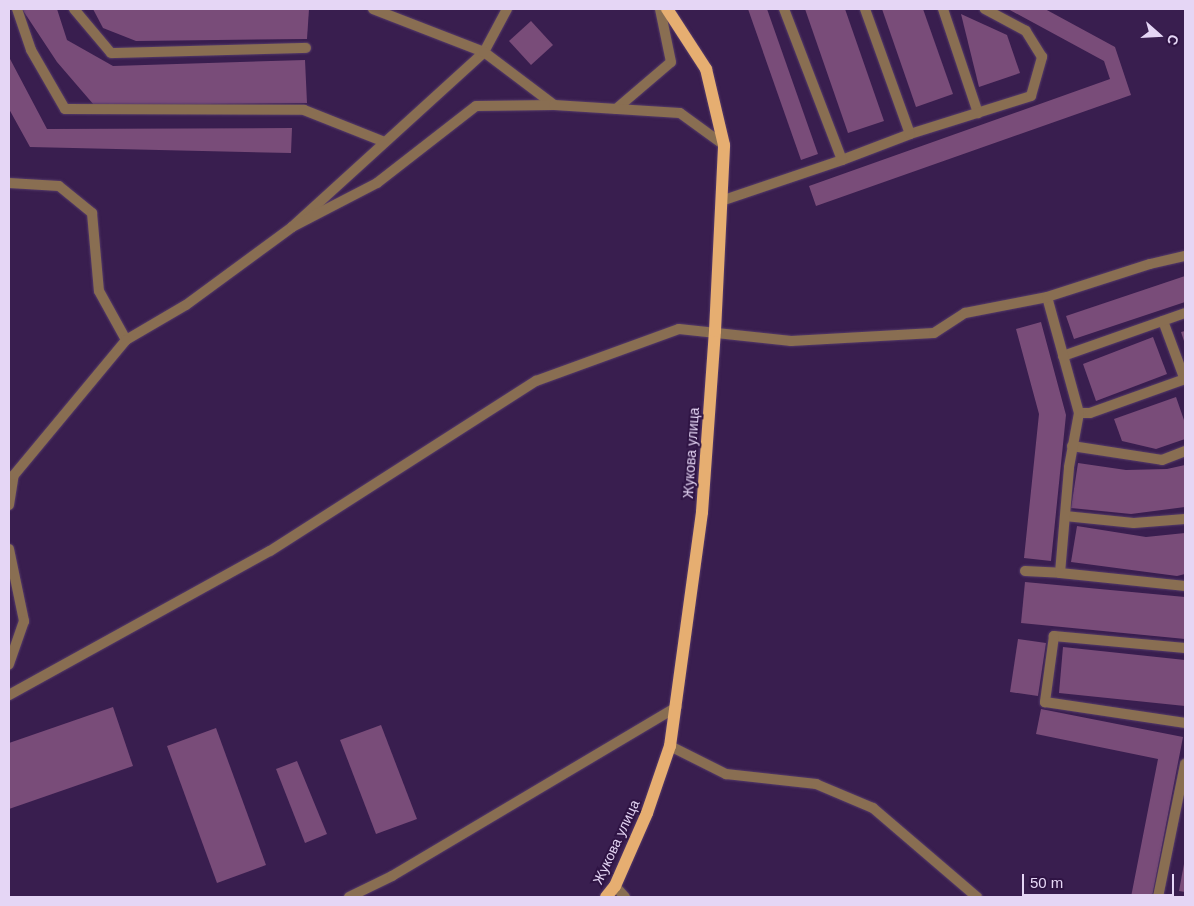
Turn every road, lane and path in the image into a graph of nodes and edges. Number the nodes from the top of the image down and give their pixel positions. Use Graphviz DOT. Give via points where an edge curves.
graph roads {
  1 [pos="17,9"];
  2 [pos="74,9"];
  3 [pos="374,9"];
  4 [pos="506,9"];
  5 [pos="660,9"];
  6 [pos="667,9"];
  7 [pos="784,9"];
  8 [pos="865,9"];
  9 [pos="943,9"];
  10 [pos="985,9"];
  11 [pos="306,48"];
  12 [pos="484,52"];
  13 [pos="554,105"];
  14 [pos="616,109"];
  15 [pos="978,113"];
  16 [pos="910,134"];
  17 [pos="386,142"];
  18 [pos="724,145"];
  19 [pos="842,160"];
  20 [pos="9,183"];
  21 [pos="722,201"];
  22 [pos="292,228"];
  23 [pos="1185,256"];
  24 [pos="1047,297"];
  25 [pos="1185,313"];
  26 [pos="1163,321"];
  27 [pos="715,331"];
  28 [pos="126,340"];
  29 [pos="1063,356"];
  30 [pos="1185,379"];
  31 [pos="1079,413"];
  32 [pos="1072,446"];
  33 [pos="1185,451"];
  34 [pos="12,477"];
  35 [pos="9,505"];
  36 [pos="1065,516"];
  37 [pos="1185,519"];
  38 [pos="9,549"];
  39 [pos="1025,571"];
  40 [pos="1060,573"];
  41 [pos="1185,586"];
  42 [pos="1185,648"];
  43 [pos="9,664"];
  44 [pos="9,695"];
  45 [pos="677,707"];
  46 [pos="1185,722"];
  47 [pos="670,746"];
  48 [pos="1185,764"];
  49 [pos="615,886"];
  50 [pos="349,897"];
  51 [pos="606,897"];
  52 [pos="625,897"];
  53 [pos="977,897"];
  54 [pos="1158,897"];
  1 -- 17 [label="street" via="31,50 66,109 304,110"];
  2 -- 11 [label="street" via="112,53"];
  3 -- 12 [label="street"];
  4 -- 12 [label="street"];
  5 -- 14 [label="street" via="671,62"];
  6 -- 18 [label="main road, Жукова улица" via="706,69"];
  7 -- 19 [label="street"];
  8 -- 16 [label="street"];
  9 -- 15 [label="street"];
  10 -- 15 [label="street" via="1026,31 1042,57 1031,96"];
  12 -- 13 [label="street"];
  12 -- 17 [label="street"];
  13 -- 14 [label="street"];
  13 -- 22 [label="street" via="476,106 377,183"];
  14 -- 18 [label="street" via="680,113"];
  15 -- 16 [label="street"];
  16 -- 19 [label="street"];
  17 -- 22 [label="street"];
  18 -- 21 [label="main road, Жукова улица"];
  19 -- 21 [label="street"];
  20 -- 28 [label="street" via="59,186 92,213 99,291"];
  21 -- 27 [label="main road, Жукова улица"];
  22 -- 28 [label="street" via="186,306"];
  23 -- 24 [label="street"];
  24 -- 27 [label="street" via="965,313 934,333 791,341"];
  24 -- 29 [label="street"];
  25 -- 26 [label="street"];
  26 -- 29 [label="street"];
  26 -- 30 [label="street"];
  27 -- 44 [label="street" via="679,328 536,381 270,551"];
  27 -- 45 [label="main road, Жукова улица" via="702,512"];
  28 -- 34 [label="street"];
  29 -- 31 [label="street"];
  30 -- 31 [label="street" via="1090,413"];
  31 -- 32 [label="street"];
  32 -- 33 [label="street" via="1162,460"];
  32 -- 36 [label="street"];
  34 -- 35 [label="street"];
  36 -- 37 [label="street" via="1134,523"];
  36 -- 40 [label="street"];
  38 -- 43 [label="street" via="24,621"];
  39 -- 40 [label="street"];
  40 -- 41 [label="street"];
  42 -- 46 [label="street" via="1054,636 1045,702"];
  45 -- 47 [label="main road, Жукова улица"];
  45 -- 50 [label="street" via="392,876"];
  47 -- 49 [label="main road, Жукова улица" via="648,813"];
  47 -- 53 [label="street" via="726,774 816,784 874,808"];
  48 -- 54 [label="street"];
  49 -- 51 [label="main road, Жукова улица"];
  49 -- 52 [label="street"];
}
